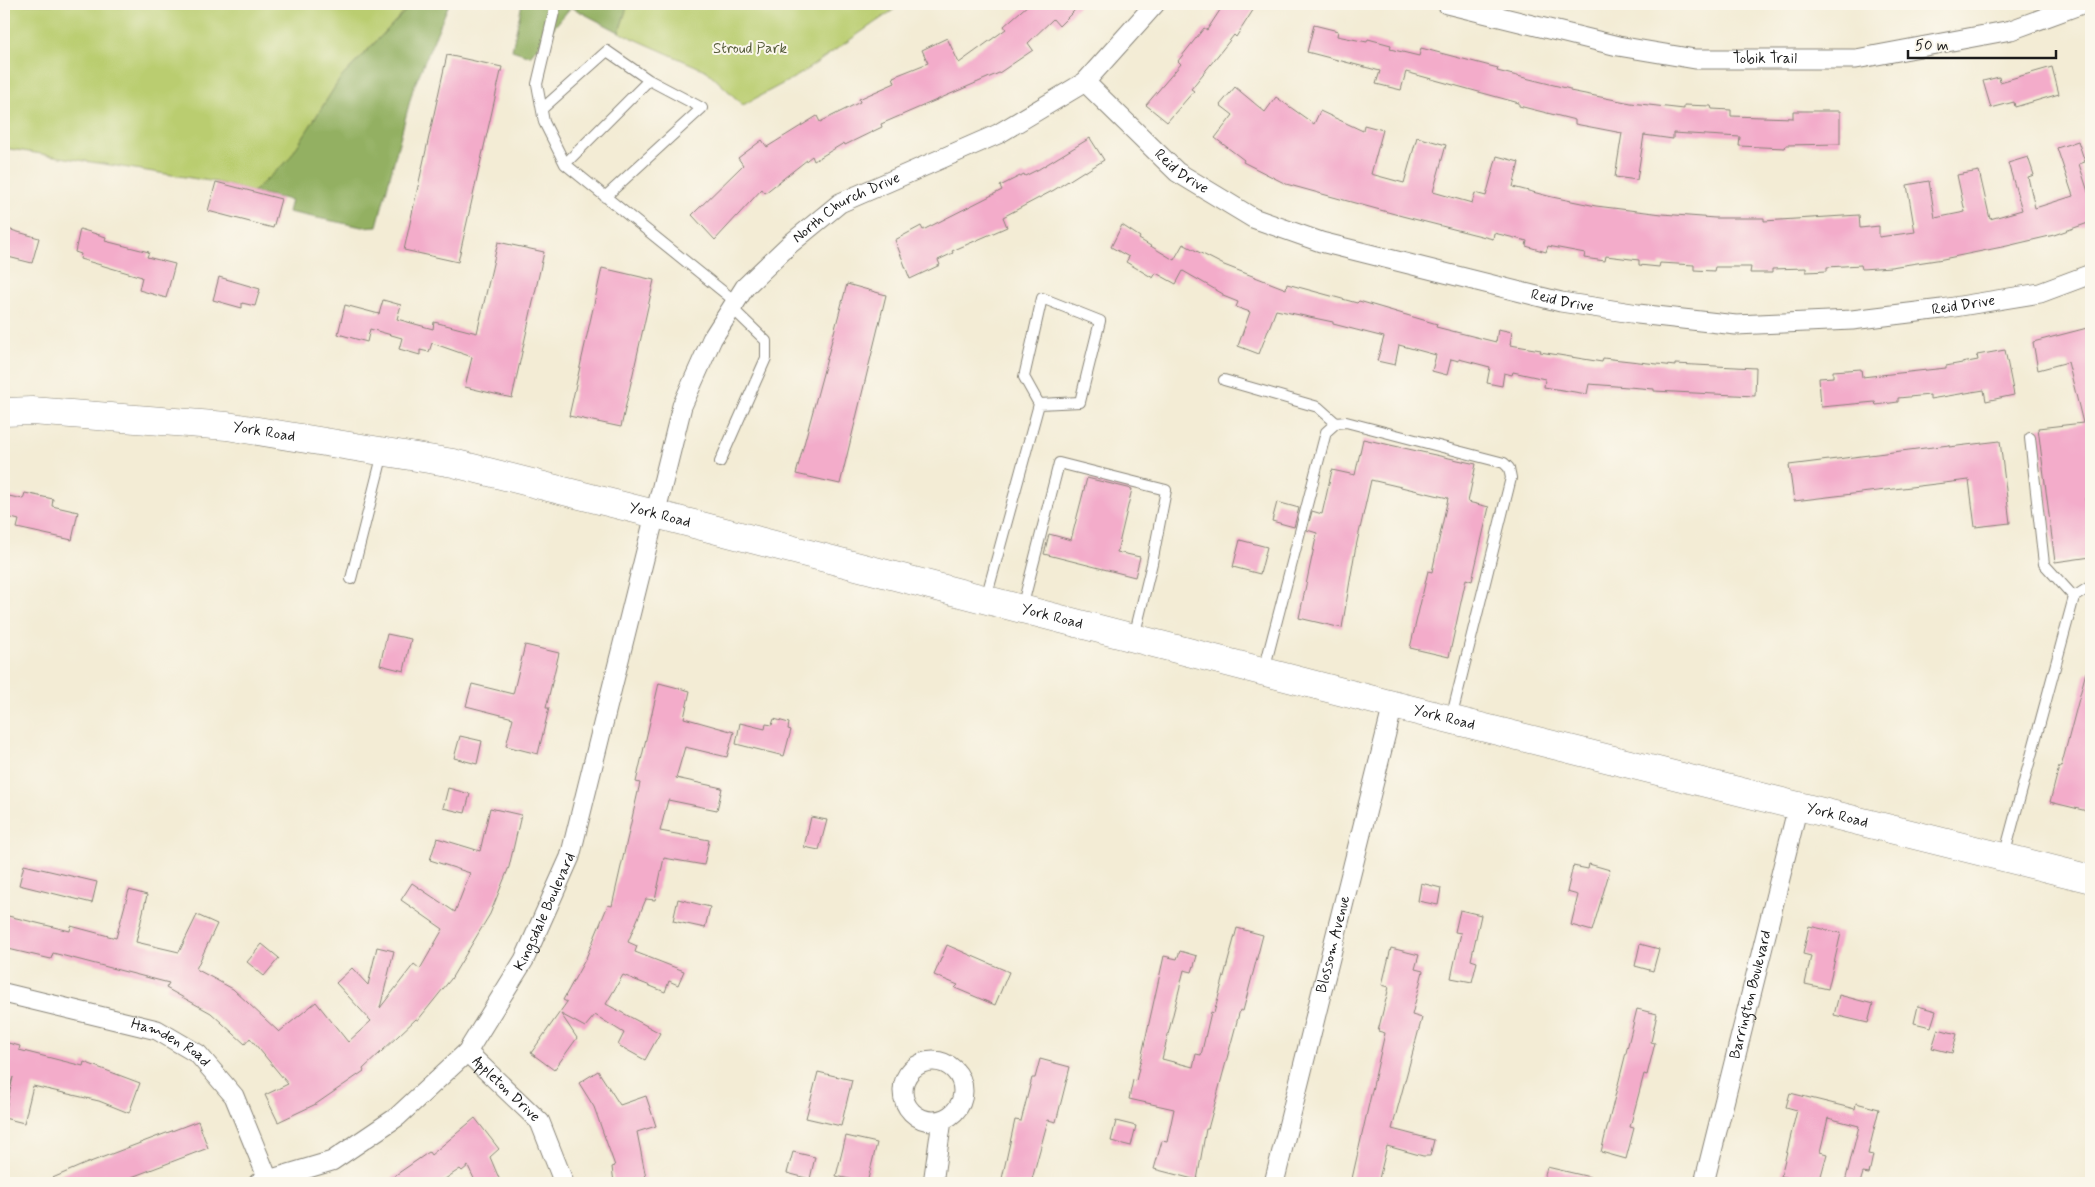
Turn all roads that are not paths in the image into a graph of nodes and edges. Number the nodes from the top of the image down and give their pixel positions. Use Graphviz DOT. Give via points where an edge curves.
graph roads {
  1 [pos="556,4"];
  2 [pos="1156,4"];
  3 [pos="1447,4"];
  4 [pos="2082,4"];
  5 [pos="649,80"];
  6 [pos="1085,82"];
  7 [pos="542,108"];
  8 [pos="565,164"];
  9 [pos="605,197"];
  10 [pos="2091,274"];
  11 [pos="734,305"];
  12 [pos="1224,380"];
  13 [pos="1039,404"];
  14 [pos="4,412"];
  15 [pos="1336,423"];
  16 [pos="2030,438"];
  17 [pos="383,452"];
  18 [pos="720,462"];
  19 [pos="655,514"];
  20 [pos="350,579"];
  21 [pos="2091,586"];
  22 [pos="2074,597"];
  23 [pos="986,599"];
  24 [pos="1022,609"];
  25 [pos="1134,638"];
  26 [pos="1264,671"];
  27 [pos="1393,705"];
  28 [pos="1451,719"];
  29 [pos="1798,806"];
  30 [pos="2004,857"];
  31 [pos="2091,879"];
  32 [pos="4,993"];
  33 [pos="467,1052"];
  34 [pos="942,1120"];
  35 [pos="263,1181"];
  36 [pos="564,1183"];
  37 [pos="933,1183"];
  38 [pos="1274,1183"];
  39 [pos="1704,1183"];
  1 -- 7 [label="lane" via="537,84"];
  2 -- 6 [label="street, North Church Drive"];
  3 -- 4 [label="street, Tobik Trail" via="1618,46 1695,59 1856,59 2011,30"];
  5 -- 7 [label="lane" via="607,51"];
  5 -- 8 [label="lane"];
  5 -- 9 [label="lane" via="702,108"];
  6 -- 10 [label="street, Reid Drive" via="1177,172 1253,218 1321,242 1561,302 1736,325 1852,320 2040,293"];
  6 -- 11 [label="street, North Church Drive" via="998,134 840,203 745,287"];
  7 -- 8 [label="lane" via="544,122"];
  8 -- 9 [label="lane"];
  9 -- 11 [label="lane"];
  11 -- 18 [label="lane" via="766,341 766,358"];
  11 -- 19 [label="street, North Church Drive" via="712,340 682,406"];
  12 -- 15 [label="lane" via="1318,406"];
  13 -- 13 [label="lane" via="1024,377 1042,298 1100,321 1080,402"];
  13 -- 23 [label="lane"];
  14 -- 17 [label="main road, York Road" via="227,426"];
  15 -- 26 [label="lane" via="1326,432"];
  15 -- 28 [label="lane" via="1346,422 1504,463 1509,468 1511,478"];
  16 -- 22 [label="lane" via="2044,564"];
  17 -- 19 [label="main road, York Road" via="453,463"];
  17 -- 20 [label="lane"];
  19 -- 23 [label="main road, York Road"];
  19 -- 33 [label="street, Kingsdale Boulevard" via="570,857 524,960"];
  21 -- 22 [label="lane"];
  22 -- 30 [label="lane"];
  23 -- 24 [label="main road, York Road"];
  24 -- 25 [label="main road, York Road"];
  24 -- 25 [label="lane" via="1059,463 1166,490"];
  25 -- 26 [label="main road, York Road"];
  26 -- 27 [label="main road, York Road"];
  27 -- 28 [label="main road, York Road"];
  27 -- 38 [label="street, Blossom Avenue"];
  28 -- 29 [label="main road, York Road"];
  29 -- 30 [label="main road, York Road"];
  29 -- 39 [label="street, Barrington Boulevard"];
  30 -- 31 [label="main road, York Road"];
  32 -- 35 [label="street, Hamden Road" via="157,1030 198,1054 234,1096"];
  33 -- 35 [label="street, Kingsdale Boulevard" via="397,1117 332,1161"];
  33 -- 36 [label="street, Appleton Drive" via="540,1122"];
  34 -- 37 [label="street"];
}
